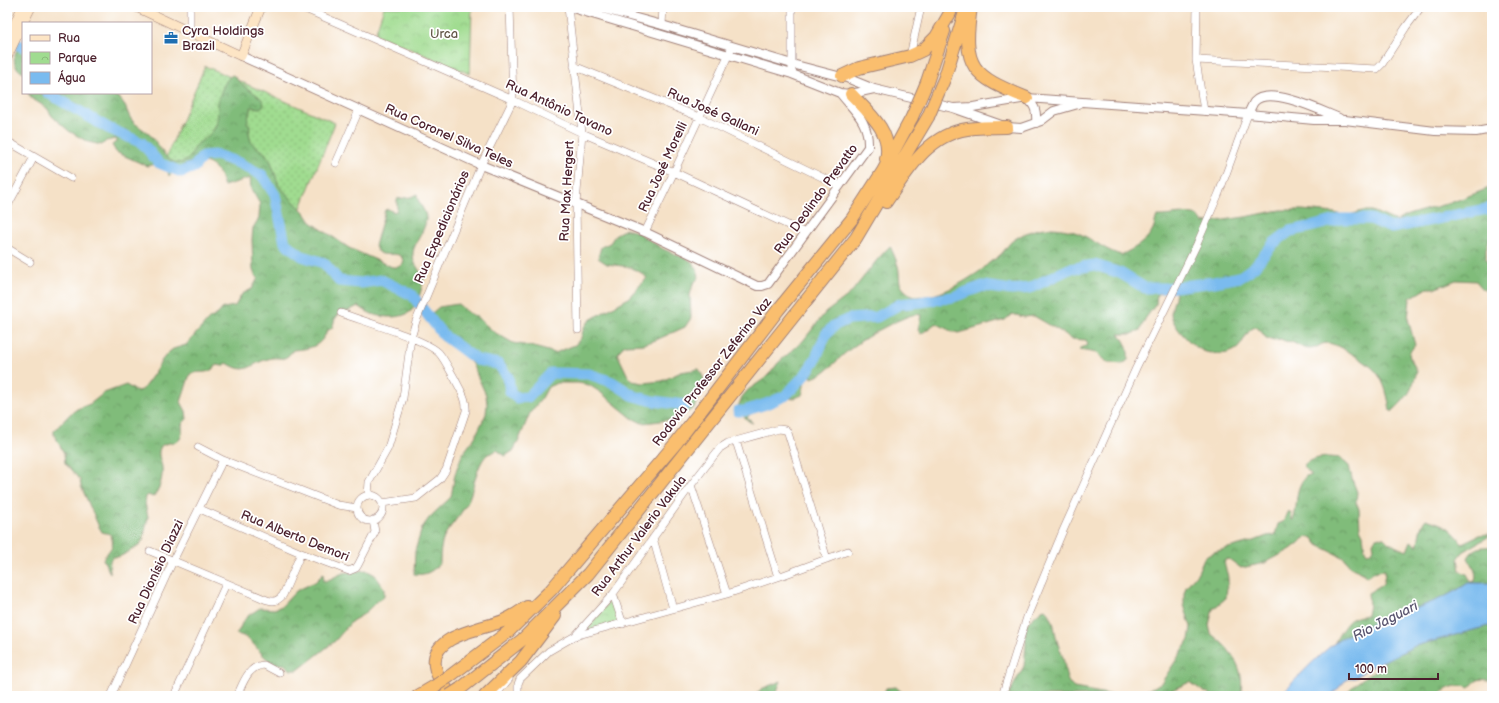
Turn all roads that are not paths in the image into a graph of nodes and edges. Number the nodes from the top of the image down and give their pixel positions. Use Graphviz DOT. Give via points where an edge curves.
graph roads {
  1 [pos="22,7"];
  2 [pos="31,7"];
  3 [pos="136,7"];
  4 [pos="190,7"];
  5 [pos="261,7"];
  6 [pos="301,7"];
  7 [pos="510,7"];
  8 [pos="568,7"];
  9 [pos="596,7"];
  10 [pos="663,7"];
  11 [pos="792,7"];
  12 [pos="921,7"];
  13 [pos="966,7"];
  14 [pos="971,7"];
  15 [pos="1198,7"];
  16 [pos="1421,7"];
  17 [pos="950,10"];
  18 [pos="24,22"];
  19 [pos="22,24"];
  20 [pos="662,25"];
  21 [pos="190,31"];
  22 [pos="11,37"];
  23 [pos="940,43"];
  24 [pos="732,47"];
  25 [pos="8,56"];
  26 [pos="241,56"];
  27 [pos="729,56"];
  28 [pos="910,56"];
  29 [pos="1196,60"];
  30 [pos="792,64"];
  31 [pos="574,66"];
  32 [pos="792,74"];
  33 [pos="843,77"];
  34 [pos="874,89"];
  35 [pos="842,93"];
  36 [pos="1027,98"];
  37 [pos="513,100"];
  38 [pos="1084,102"];
  39 [pos="953,108"];
  40 [pos="359,110"];
  41 [pos="1204,111"];
  42 [pos="1248,114"];
  43 [pos="699,117"];
  44 [pos="1346,120"];
  45 [pos="1036,122"];
  46 [pos="1007,127"];
  47 [pos="1492,129"];
  48 [pos="582,133"];
  49 [pos="7,141"];
  50 [pos="34,157"];
  51 [pos="336,163"];
  52 [pos="481,165"];
  53 [pos="883,171"];
  54 [pos="674,172"];
  55 [pos="71,178"];
  56 [pos="840,186"];
  57 [pos="576,204"];
  58 [pos="7,207"];
  59 [pos="645,232"];
  60 [pos="805,233"];
  61 [pos="856,238"];
  62 [pos="7,248"];
  63 [pos="30,262"];
  64 [pos="754,285"];
  65 [pos="341,313"];
  66 [pos="578,330"];
  67 [pos="411,338"];
  68 [pos="736,441"];
  69 [pos="198,448"];
  70 [pos="223,460"];
  71 [pos="692,485"];
  72 [pos="368,495"];
  73 [pos="382,503"];
  74 [pos="357,508"];
  75 [pos="200,509"];
  76 [pos="374,520"];
  77 [pos="653,538"];
  78 [pos="150,551"];
  79 [pos="848,552"];
  80 [pos="301,553"];
  81 [pos="827,559"];
  82 [pos="173,561"];
  83 [pos="588,574"];
  84 [pos="778,577"];
  85 [pos="226,584"];
  86 [pos="551,590"];
  87 [pos="613,594"];
  88 [pos="727,594"];
  89 [pos="674,609"];
  90 [pos="623,624"];
  91 [pos="575,636"];
  92 [pos="521,661"];
  93 [pos="279,673"];
  94 [pos="453,694"];
  95 [pos="112,696"];
  96 [pos="174,696"];
  97 [pos="237,696"];
  98 [pos="418,696"];
  99 [pos="485,696"];
  100 [pos="495,696"];
  101 [pos="518,696"];
  102 [pos="1002,696"];
  1 -- 22 [label="main road"];
  2 -- 18 [label="main road"];
  3 -- 21 [label="main road, Rua Coronel Silva Teles"];
  4 -- 21 [label="street"];
  5 -- 26 [label="main road"];
  6 -- 37 [label="street, Rua Antônio Tavano"];
  7 -- 37 [label="street, Rua Expedicionários"];
  8 -- 27 [label="street"];
  8 -- 31 [label="street, Rua Max Hergert"];
  9 -- 20 [label="street"];
  10 -- 20 [label="street"];
  11 -- 30 [label="street"];
  12 -- 28 [label="street"];
  13 -- 61 [label="highway, bridge" via="945,77 928,116"];
  14 -- 36 [label="highway" via="968,55 975,68 984,77"];
  15 -- 29 [label="street"];
  16 -- 29 [label="street" via="1377,69"];
  17 -- 23 [label="highway, Rodovia Professor Zeferino Vaz"];
  17 -- 28 [label="highway" via="931,44"];
  19 -- 22 [label="main road"];
  20 -- 24 [label="street"];
  21 -- 26 [label="main road, Rua Coronel Silva Teles"];
  22 -- 25 [label="main road"];
  23 -- 33 [label="highway" via="929,53 909,64"];
  23 -- 53 [label="highway, Rodovia Professor Zeferino Vaz, bridge" via="912,117"];
  24 -- 27 [label="street, Rua José Morelli"];
  24 -- 30 [label="street"];
  26 -- 40 [label="street, Rua Coronel Silva Teles"];
  27 -- 32 [label="street"];
  27 -- 43 [label="street, Rua José Morelli"];
  28 -- 33 [label="highway" via="859,68"];
  29 -- 41 [label="street"];
  30 -- 32 [label="street"];
  30 -- 33 [label="street"];
  31 -- 43 [label="street, Rua José Gallani"];
  31 -- 48 [label="street, Rua Max Hergert"];
  32 -- 35 [label="street"];
  33 -- 34 [label="street"];
  33 -- 35 [label="street" via="835,80 834,84"];
  34 -- 35 [label="street"];
  34 -- 39 [label="street"];
  35 -- 53 [label="highway" via="885,133 887,154"];
  35 -- 56 [label="street, Rua Deolindo Prevatto" via="862,120 869,138 868,147"];
  36 -- 38 [label="street"];
  36 -- 39 [label="street"];
  36 -- 45 [label="street" via="1036,106"];
  37 -- 48 [label="street, Rua Antônio Tavano"];
  37 -- 52 [label="street, Rua Expedicionários"];
  38 -- 41 [label="street"];
  38 -- 45 [label="street" via="1054,111"];
  39 -- 46 [label="street"];
  40 -- 51 [label="street"];
  40 -- 52 [label="street, Rua Coronel Silva Teles"];
  41 -- 42 [label="street"];
  42 -- 44 [label="street"];
  42 -- 44 [label="street" via="1258,99 1287,98"];
  42 -- 102 [label="street" via="1197,244 1136,368 1059,540 1027,617"];
  43 -- 54 [label="street, Rua José Morelli"];
  43 -- 56 [label="street, Rua José Gallani"];
  44 -- 47 [label="street" via="1435,131 1476,132"];
  45 -- 46 [label="street" via="1020,128"];
  46 -- 61 [label="highway" via="966,129 938,140 914,161 868,230"];
  48 -- 54 [label="street, Rua Antônio Tavano"];
  48 -- 57 [label="street, Rua Max Hergert"];
  49 -- 50 [label="street"];
  50 -- 55 [label="street"];
  50 -- 58 [label="street"];
  52 -- 57 [label="street, Rua Coronel Silva Teles"];
  52 -- 67 [label="street, Rua Expedicionários"];
  53 -- 86 [label="highway, Rodovia Professor Zeferino Vaz" via="852,219 676,443"];
  54 -- 59 [label="street, Rua José Morelli"];
  54 -- 60 [label="street, Rua Antônio Tavano"];
  56 -- 60 [label="street, Rua Deolindo Prevatto"];
  57 -- 59 [label="street, Rua Coronel Silva Teles"];
  57 -- 66 [label="street, Rua Max Hergert"];
  59 -- 64 [label="street, Rua Coronel Silva Teles"];
  60 -- 64 [label="street, Rua Deolindo Prevatto" via="768,284"];
  61 -- 83 [label="highway"];
  62 -- 63 [label="street"];
  65 -- 67 [label="street"];
  67 -- 72 [label="street, Rua Expedicionários" via="403,398 388,448 369,482"];
  67 -- 73 [label="street" via="433,348 441,356 465,397 466,411 446,470 440,479 416,498"];
  68 -- 71 [label="street, Rua Arthur Valerio Vakula" via="720,448"];
  68 -- 81 [label="street" via="779,429 786,430"];
  68 -- 84 [label="street"];
  69 -- 70 [label="street"];
  70 -- 74 [label="street" via="338,505"];
  70 -- 75 [label="street, Rua Dionísio Diazzi"];
  71 -- 77 [label="street, Rua Arthur Valerio Vakula"];
  71 -- 88 [label="street"];
  72 -- 73 [label="street" via="379,498"];
  72 -- 74 [label="street" via="362,498"];
  73 -- 76 [label="street" via="382,514"];
  74 -- 76 [label="street" via="362,518"];
  75 -- 80 [label="street, Rua Alberto Demori"];
  75 -- 82 [label="street, Rua Dionísio Diazzi"];
  76 -- 80 [label="street, Rua Alberto Demori" via="375,532 358,565 352,570 345,570"];
  77 -- 87 [label="street, Rua Arthur Valerio Vakula"];
  77 -- 89 [label="street"];
  78 -- 82 [label="street"];
  79 -- 81 [label="street"];
  80 -- 85 [label="street" via="279,600 273,602"];
  81 -- 84 [label="street"];
  82 -- 85 [label="street"];
  82 -- 95 [label="street, Rua Dionísio Diazzi"];
  83 -- 92 [label="highway"];
  83 -- 94 [label="highway" via="522,640"];
  84 -- 88 [label="street"];
  85 -- 96 [label="street"];
  86 -- 94 [label="highway" via="519,613 464,632 440,647 436,654 436,672"];
  86 -- 98 [label="highway, Rodovia Professor Zeferino Vaz, bridge" via="508,632 450,676"];
  87 -- 90 [label="street"];
  87 -- 91 [label="street, Rua Arthur Valerio Vakula"];
  88 -- 89 [label="street"];
  89 -- 90 [label="street"];
  90 -- 91 [label="street"];
  91 -- 101 [label="street" via="549,650 520,679"];
  92 -- 99 [label="highway"];
  92 -- 100 [label="street"];
  93 -- 97 [label="street" via="264,664 254,667"];
}
